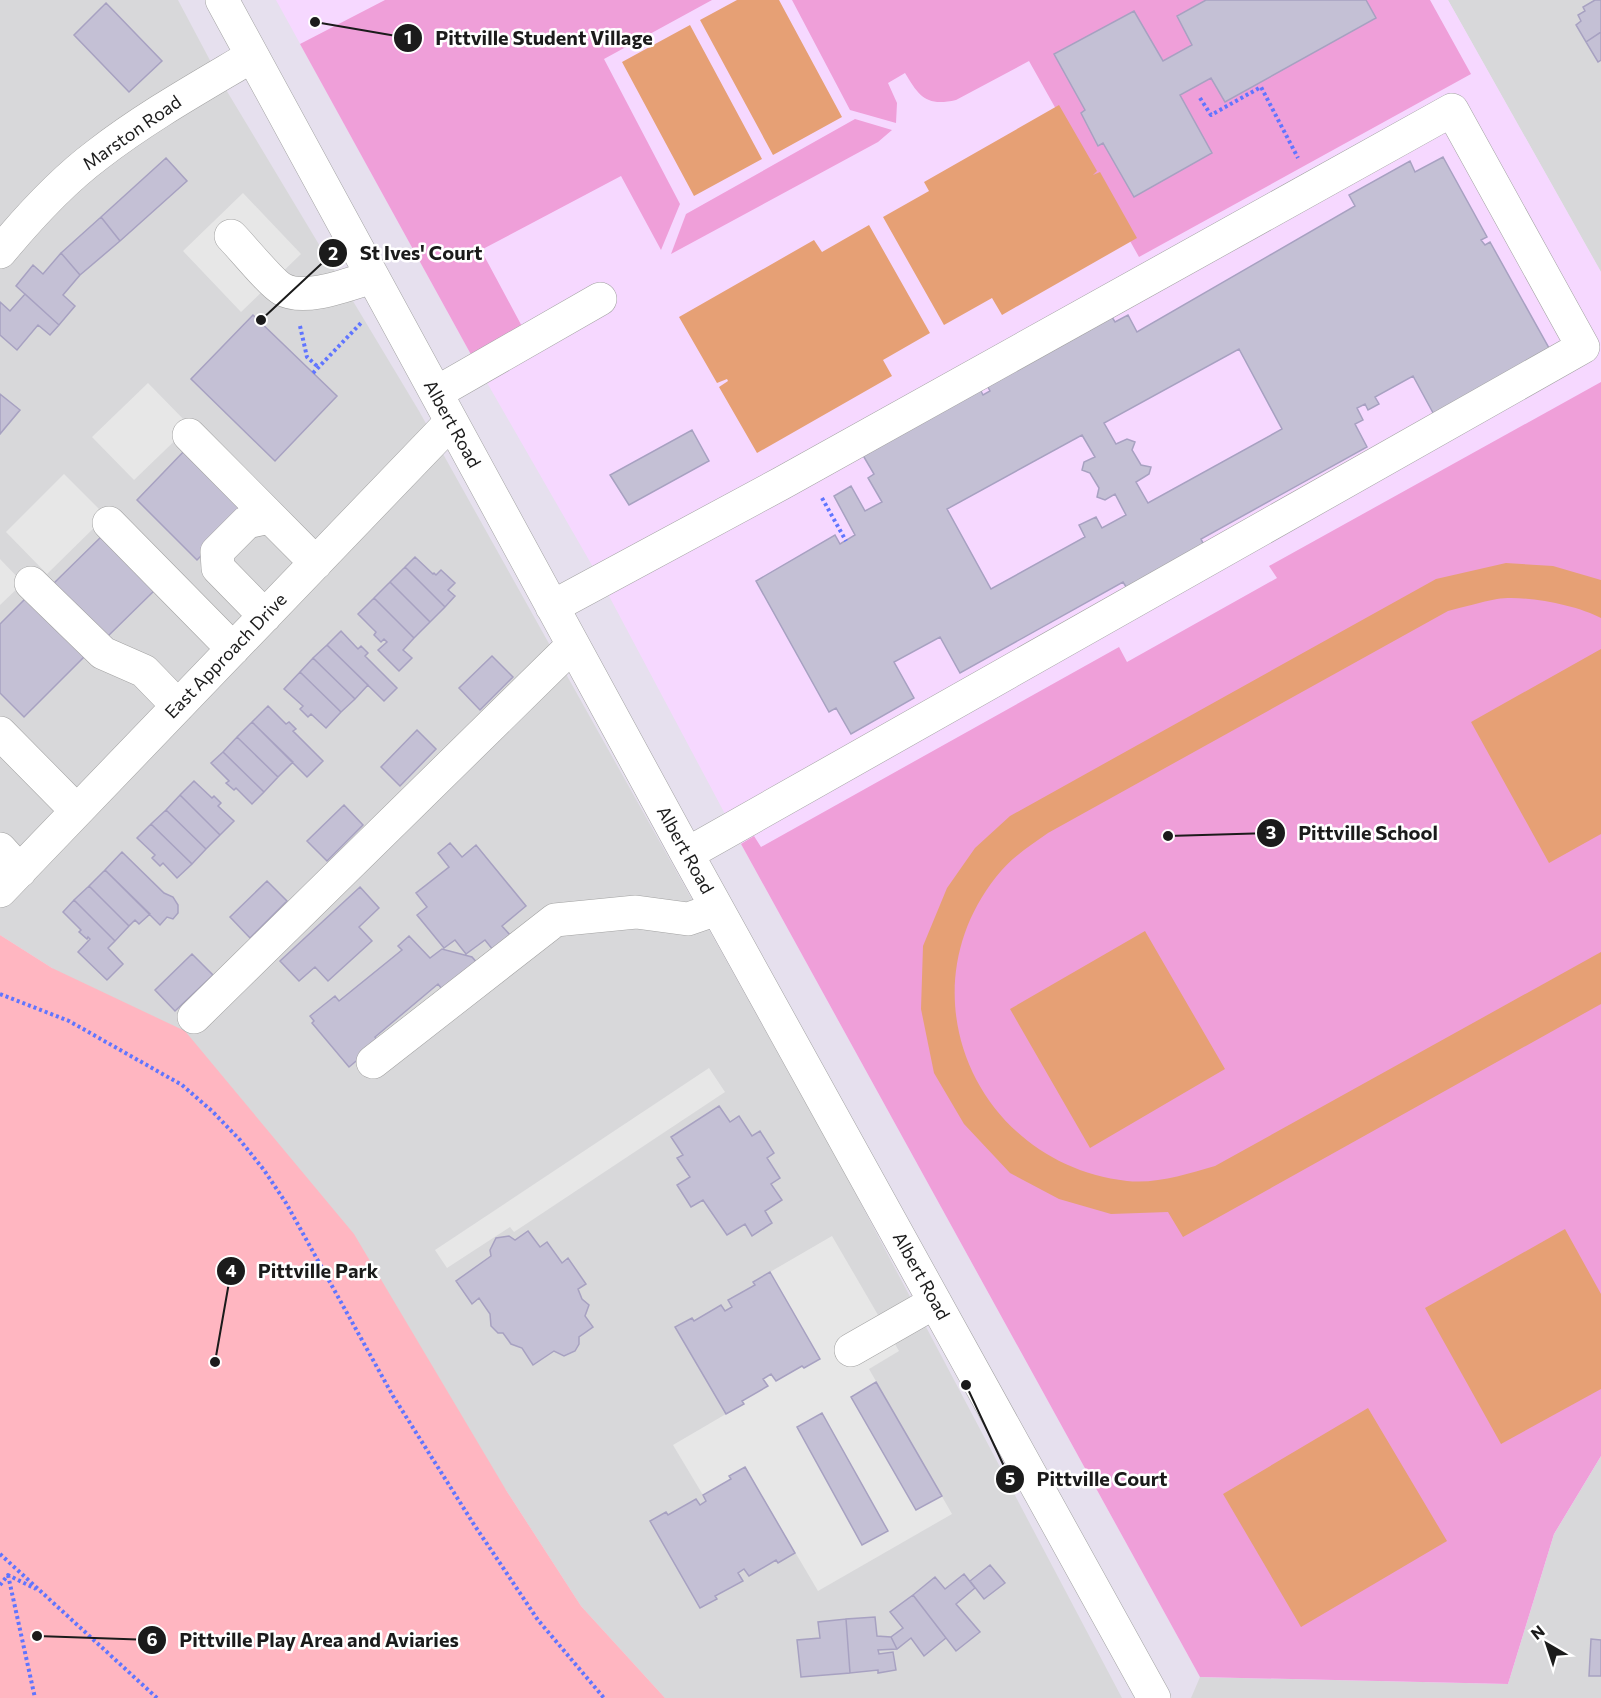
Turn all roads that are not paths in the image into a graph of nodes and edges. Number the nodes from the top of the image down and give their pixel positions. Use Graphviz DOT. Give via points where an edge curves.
graph roads {
  1 [pos="222,0"];
  2 [pos="252,56"];
  3 [pos="231,236"];
  4 [pos="0,252"];
  5 [pos="378,288"];
  6 [pos="600,299"];
  7 [pos="436,393"];
  8 [pos="451,422"];
  9 [pos="189,435"];
  10 [pos="270,517"];
  11 [pos="109,523"];
  12 [pos="316,563"];
  13 [pos="32,583"];
  14 [pos="552,607"];
  15 [pos="265,616"];
  16 [pos="573,645"];
  17 [pos="233,649"];
  18 [pos="178,706"];
  19 [pos="7,750"];
  20 [pos="77,812"];
  21 [pos="687,854"];
  22 [pos="7,870"];
  23 [pos="717,909"];
  24 [pos="194,1017"];
  25 [pos="373,1062"];
  26 [pos="935,1302"];
  27 [pos="851,1350"];
  28 [pos="1154,1698"];
  1 -- 2 [label="street, Albert Road"];
  2 -- 4 [label="street, Marston Road" via="95,156 31,216"];
  2 -- 5 [label="street, Albert Road"];
  3 -- 5 [label="street" via="281,289 309,293"];
  5 -- 7 [label="street, Albert Road"];
  6 -- 7 [label="street"];
  7 -- 8 [label="street, Albert Road"];
  8 -- 12 [label="street, East Approach Drive"];
  8 -- 14 [label="street, Albert Road"];
  9 -- 10 [label="street"];
  10 -- 12 [label="street"];
  10 -- 15 [label="street" via="247,522 217,552 218,568"];
  11 -- 17 [label="street"];
  12 -- 15 [label="street, East Approach Drive"];
  13 -- 18 [label="street" via="103,653 144,671"];
  14 -- 16 [label="street, Albert Road"];
  14 -- 21 [label="street" via="1452,110 1583,347"];
  15 -- 17 [label="street, East Approach Drive"];
  16 -- 21 [label="street, Albert Road"];
  16 -- 24 [label="street"];
  17 -- 18 [label="street, East Approach Drive"];
  18 -- 20 [label="street, East Approach Drive"];
  19 -- 20 [label="street"];
  20 -- 22 [label="street, East Approach Drive"];
  21 -- 23 [label="street, Albert Road"];
  23 -- 25 [label="street" via="688,920 636,912 555,920"];
  23 -- 26 [label="street, Albert Road"];
  26 -- 27 [label="street"];
  26 -- 28 [label="street, Albert Road"];
}
